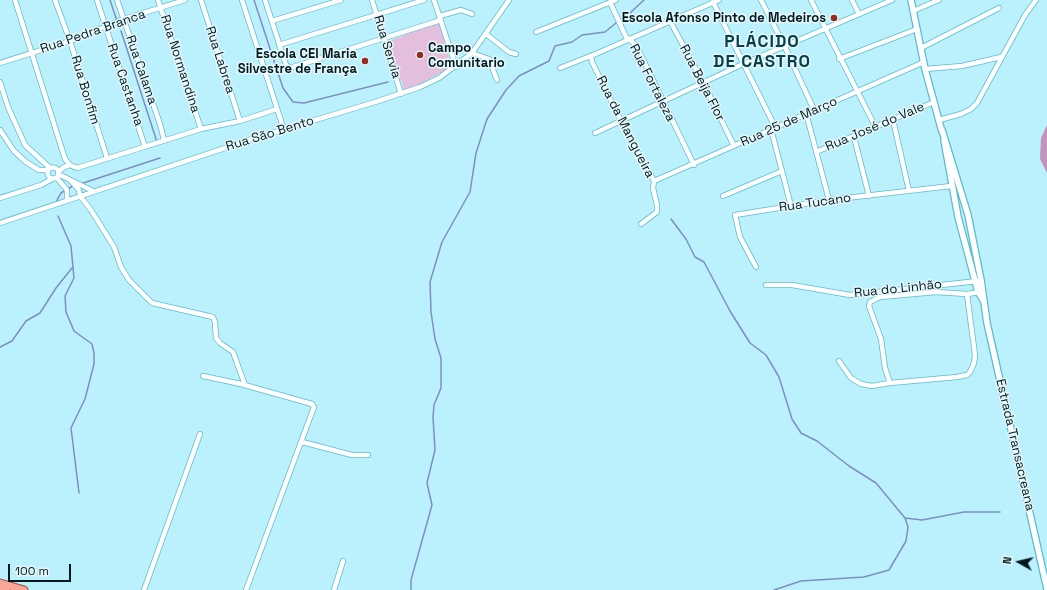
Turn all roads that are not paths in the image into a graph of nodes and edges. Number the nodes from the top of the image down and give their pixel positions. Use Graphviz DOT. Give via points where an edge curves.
graph roads {
  1 [pos="15,0"];
  2 [pos="55,0"];
  3 [pos="97,0"];
  4 [pos="117,0"];
  5 [pos="158,0"];
  6 [pos="185,0"];
  7 [pos="201,0"];
  8 [pos="242,0"];
  9 [pos="265,0"];
  10 [pos="341,0"];
  11 [pos="372,0"];
  12 [pos="424,0"];
  13 [pos="434,0"];
  14 [pos="509,0"];
  15 [pos="616,0"];
  16 [pos="719,0"];
  17 [pos="761,0"];
  18 [pos="811,0"];
  19 [pos="852,0"];
  20 [pos="892,0"];
  21 [pos="911,0"];
  22 [pos="939,0"];
  23 [pos="1036,0"];
  24 [pos="610,2"];
  25 [pos="713,2"];
  26 [pos="999,8"];
  27 [pos="161,9"];
  28 [pos="913,11"];
  29 [pos="472,14"];
  30 [pos="859,14"];
  31 [pos="377,15"];
  32 [pos="440,18"];
  33 [pos="124,19"];
  34 [pos="670,21"];
  35 [pos="272,22"];
  36 [pos="105,27"];
  37 [pos="824,29"];
  38 [pos="917,29"];
  39 [pos="536,32"];
  40 [pos="486,34"];
  41 [pos="384,39"];
  42 [pos="630,40"];
  43 [pos="70,41"];
  44 [pos="279,45"];
  45 [pos="785,47"];
  46 [pos="921,48"];
  47 [pos="32,53"];
  48 [pos="472,53"];
  49 [pos="516,54"];
  50 [pos="593,55"];
  51 [pos="1001,57"];
  52 [pos="839,59"];
  53 [pos="924,62"];
  54 [pos="0,63"];
  55 [pos="743,64"];
  56 [pos="456,67"];
  57 [pos="560,68"];
  58 [pos="925,69"];
  59 [pos="497,80"];
  60 [pos="0,82"];
  61 [pos="704,84"];
  62 [pos="857,92"];
  63 [pos="401,94"];
  64 [pos="662,102"];
  65 [pos="934,102"];
  66 [pos="277,109"];
  67 [pos="814,110"];
  68 [pos="806,113"];
  69 [pos="893,120"];
  70 [pos="940,120"];
  71 [pos="240,121"];
  72 [pos="621,121"];
  73 [pos="773,128"];
  74 [pos="876,128"];
  75 [pos="201,129"];
  76 [pos="0,130"];
  77 [pos="284,130"];
  78 [pos="942,130"];
  79 [pos="595,133"];
  80 [pos="854,136"];
  81 [pos="164,140"];
  82 [pos="734,146"];
  83 [pos="145,147"];
  84 [pos="816,152"];
  85 [pos="107,158"];
  86 [pos="65,159"];
  87 [pos="70,165"];
  88 [pos="694,165"];
  89 [pos="48,171"];
  90 [pos="782,171"];
  91 [pos="56,174"];
  92 [pos="71,181"];
  93 [pos="654,182"];
  94 [pos="41,185"];
  95 [pos="951,186"];
  96 [pos="93,191"];
  97 [pos="909,191"];
  98 [pos="80,196"];
  99 [pos="723,196"];
  100 [pos="869,196"];
  101 [pos="0,198"];
  102 [pos="67,200"];
  103 [pos="829,200"];
  104 [pos="791,206"];
  105 [pos="966,207"];
  106 [pos="956,210"];
  107 [pos="968,215"];
  108 [pos="958,217"];
  109 [pos="0,223"];
  110 [pos="641,224"];
  111 [pos="756,267"];
  112 [pos="978,281"];
  113 [pos="766,285"];
  114 [pos="980,292"];
  115 [pos="967,294"];
  116 [pos="840,361"];
  117 [pos="203,376"];
  118 [pos="890,383"];
  119 [pos="245,385"];
  120 [pos="200,434"];
  121 [pos="302,442"];
  122 [pos="368,455"];
  123 [pos="343,561"];
  124 [pos="0,583"];
  125 [pos="0,588"];
  126 [pos="1047,589"];
  127 [pos="6,590"];
  128 [pos="24,590"];
  129 [pos="144,590"];
  130 [pos="246,590"];
  131 [pos="334,590"];
  1 -- 47 [label="street"];
  2 -- 43 [label="street, Rua Bonfim"];
  3 -- 36 [label="street, Rua Castanha"];
  4 -- 33 [label="street, Rua Calama"];
  5 -- 27 [label="street, Rua Normandina"];
  6 -- 27 [label="street, Rua Pedra Branca"];
  7 -- 71 [label="street, Rua Labrea"];
  8 -- 66 [label="street"];
  9 -- 35 [label="street"];
  10 -- 35 [label="street"];
  11 -- 31 [label="street, Rua Servia"];
  12 -- 31 [label="street"];
  13 -- 32 [label="street"];
  14 -- 40 [label="street, Rua São Bento"];
  15 -- 24 [label="street"];
  16 -- 25 [label="street"];
  17 -- 45 [label="street"];
  18 -- 37 [label="street"];
  19 -- 30 [label="street"];
  20 -- 30 [label="street"];
  21 -- 28 [label="street, Estrada Transacreana"];
  22 -- 28 [label="street"];
  23 -- 51 [label="street"];
  24 -- 39 [label="street"];
  24 -- 42 [label="street, Rua Fortaleza" via="626,37"];
  25 -- 34 [label="street"];
  25 -- 55 [label="street"];
  26 -- 46 [label="street"];
  27 -- 33 [label="street, Rua Pedra Branca"];
  27 -- 75 [label="street, Rua Normandina"];
  28 -- 38 [label="street, Estrada Transacreana"];
  29 -- 32 [label="street" via="461,10"];
  30 -- 37 [label="street"];
  31 -- 41 [label="street, Rua Servia"];
  31 -- 44 [label="street"];
  32 -- 41 [label="street"];
  32 -- 56 [label="street"];
  33 -- 36 [label="street, Rua Pedra Branca"];
  33 -- 81 [label="street, Rua Calama"];
  34 -- 42 [label="street"];
  34 -- 61 [label="street, Rua Beija Flor"];
  35 -- 44 [label="street"];
  36 -- 43 [label="street, Rua Pedra Branca"];
  36 -- 83 [label="street, Rua Castanha"];
  37 -- 45 [label="street"];
  37 -- 52 [label="street"];
  38 -- 46 [label="street, Estrada Transacreana"];
  38 -- 52 [label="street"];
  40 -- 48 [label="street, Rua São Bento"];
  40 -- 49 [label="street" via="509,52"];
  41 -- 44 [label="street" via="293,68 288,67"];
  41 -- 63 [label="street, Rua Servia"];
  42 -- 50 [label="street"];
  42 -- 64 [label="street, Rua Fortaleza" via="636,45"];
  43 -- 47 [label="street, Rua Pedra Branca"];
  43 -- 85 [label="street, Rua Bonfim"];
  45 -- 55 [label="street"];
  45 -- 67 [label="street"];
  46 -- 53 [label="street, Estrada Transacreana"];
  47 -- 54 [label="street, Rua Pedra Branca"];
  47 -- 86 [label="street"];
  48 -- 56 [label="street, Rua São Bento"];
  48 -- 59 [label="street" via="489,59"];
  50 -- 57 [label="street"];
  50 -- 72 [label="street, Rua da Mangueira" via="591,61"];
  51 -- 58 [label="street" via="962,66"];
  51 -- 70 [label="street" via="977,103 961,114"];
  52 -- 62 [label="street"];
  53 -- 58 [label="street, Estrada Transacreana"];
  53 -- 62 [label="street, Rua 25 de Março"];
  55 -- 61 [label="street"];
  55 -- 73 [label="street"];
  56 -- 63 [label="street, Rua São Bento" via="439,78"];
  58 -- 65 [label="street, Estrada Transacreana"];
  60 -- 89 [label="street" via="25,145"];
  61 -- 64 [label="street"];
  61 -- 82 [label="street, Rua Beija Flor"];
  62 -- 67 [label="street, Rua 25 de Março"];
  62 -- 74 [label="street"];
  63 -- 77 [label="street, Rua São Bento"];
  64 -- 72 [label="street"];
  64 -- 88 [label="street, Rua Fortaleza"];
  65 -- 69 [label="street, Rua José do Vale"];
  65 -- 70 [label="street, Estrada Transacreana"];
  66 -- 71 [label="street"];
  66 -- 77 [label="street"];
  67 -- 68 [label="street, Rua 25 de Março"];
  68 -- 73 [label="street, Rua 25 de Março"];
  68 -- 84 [label="street"];
  69 -- 74 [label="street, Rua José do Vale"];
  69 -- 97 [label="street"];
  70 -- 78 [label="street, Estrada Transacreana"];
  71 -- 75 [label="street"];
  72 -- 79 [label="street"];
  72 -- 93 [label="street, Rua da Mangueira"];
  73 -- 82 [label="street, Rua 25 de Março"];
  73 -- 90 [label="street"];
  74 -- 80 [label="street, Rua José do Vale"];
  75 -- 81 [label="street"];
  76 -- 89 [label="street" via="14,151 26,162 39,170"];
  77 -- 96 [label="street, Rua São Bento"];
  78 -- 95 [label="street, Estrada Transacreana"];
  78 -- 105 [label="street, Estrada Transacreana"];
  80 -- 84 [label="street, Rua José do Vale"];
  80 -- 100 [label="street"];
  81 -- 83 [label="street"];
  82 -- 88 [label="street, Rua 25 de Março"];
  83 -- 85 [label="street"];
  84 -- 103 [label="street"];
  85 -- 87 [label="street" via="77,168"];
  86 -- 87 [label="street"];
  86 -- 91 [label="street"];
  87 -- 91 [label="street"];
  88 -- 93 [label="street, Rua 25 de Março"];
  89 -- 91 [label="street"];
  89 -- 91 [label="street"];
  89 -- 94 [label="street"];
  90 -- 99 [label="street"];
  90 -- 104 [label="street"];
  91 -- 92 [label="street"];
  91 -- 94 [label="street"];
  91 -- 102 [label="street" via="67,190"];
  92 -- 96 [label="street"];
  92 -- 98 [label="street" via="79,190"];
  93 -- 110 [label="street, Rua da Mangueira" via="657,212"];
  94 -- 101 [label="street"];
  95 -- 97 [label="street, Rua Tucano"];
  95 -- 106 [label="street, Estrada Transacreana"];
  96 -- 98 [label="street, Rua São Bento"];
  97 -- 100 [label="street, Rua Tucano"];
  98 -- 102 [label="street, Rua São Bento"];
  98 -- 119 [label="street" via="114,247 129,280 152,303 213,317 216,338 220,344 233,352"];
  100 -- 103 [label="street, Rua Tucano"];
  102 -- 109 [label="street, Rua São Bento"];
  103 -- 104 [label="street, Rua Tucano"];
  104 -- 111 [label="street, Rua Tucano" via="735,215 740,237"];
  105 -- 106 [label="street"];
  105 -- 107 [label="street, Estrada Transacreana"];
  106 -- 108 [label="street, Estrada Transacreana"];
  107 -- 108 [label="street"];
  107 -- 112 [label="street, Estrada Transacreana"];
  108 -- 112 [label="street, Estrada Transacreana"];
  112 -- 113 [label="street, Rua do Linhão" via="850,295 792,285"];
  112 -- 114 [label="street, Estrada Transacreana"];
  114 -- 115 [label="street"];
  114 -- 126 [label="street, Estrada Transacreana"];
  115 -- 118 [label="street" via="975,355 970,372 957,377"];
  115 -- 118 [label="street" via="936,292 880,297 870,302"];
  116 -- 118 [label="street" via="851,378 860,384 872,386"];
  117 -- 119 [label="street"];
  119 -- 121 [label="street" via="312,404 314,407"];
  120 -- 129 [label="street"];
  121 -- 122 [label="street" via="352,455"];
  121 -- 130 [label="street"];
  123 -- 131 [label="street"];
  124 -- 128 [label="main road"];
  125 -- 127 [label="main road"];
}
